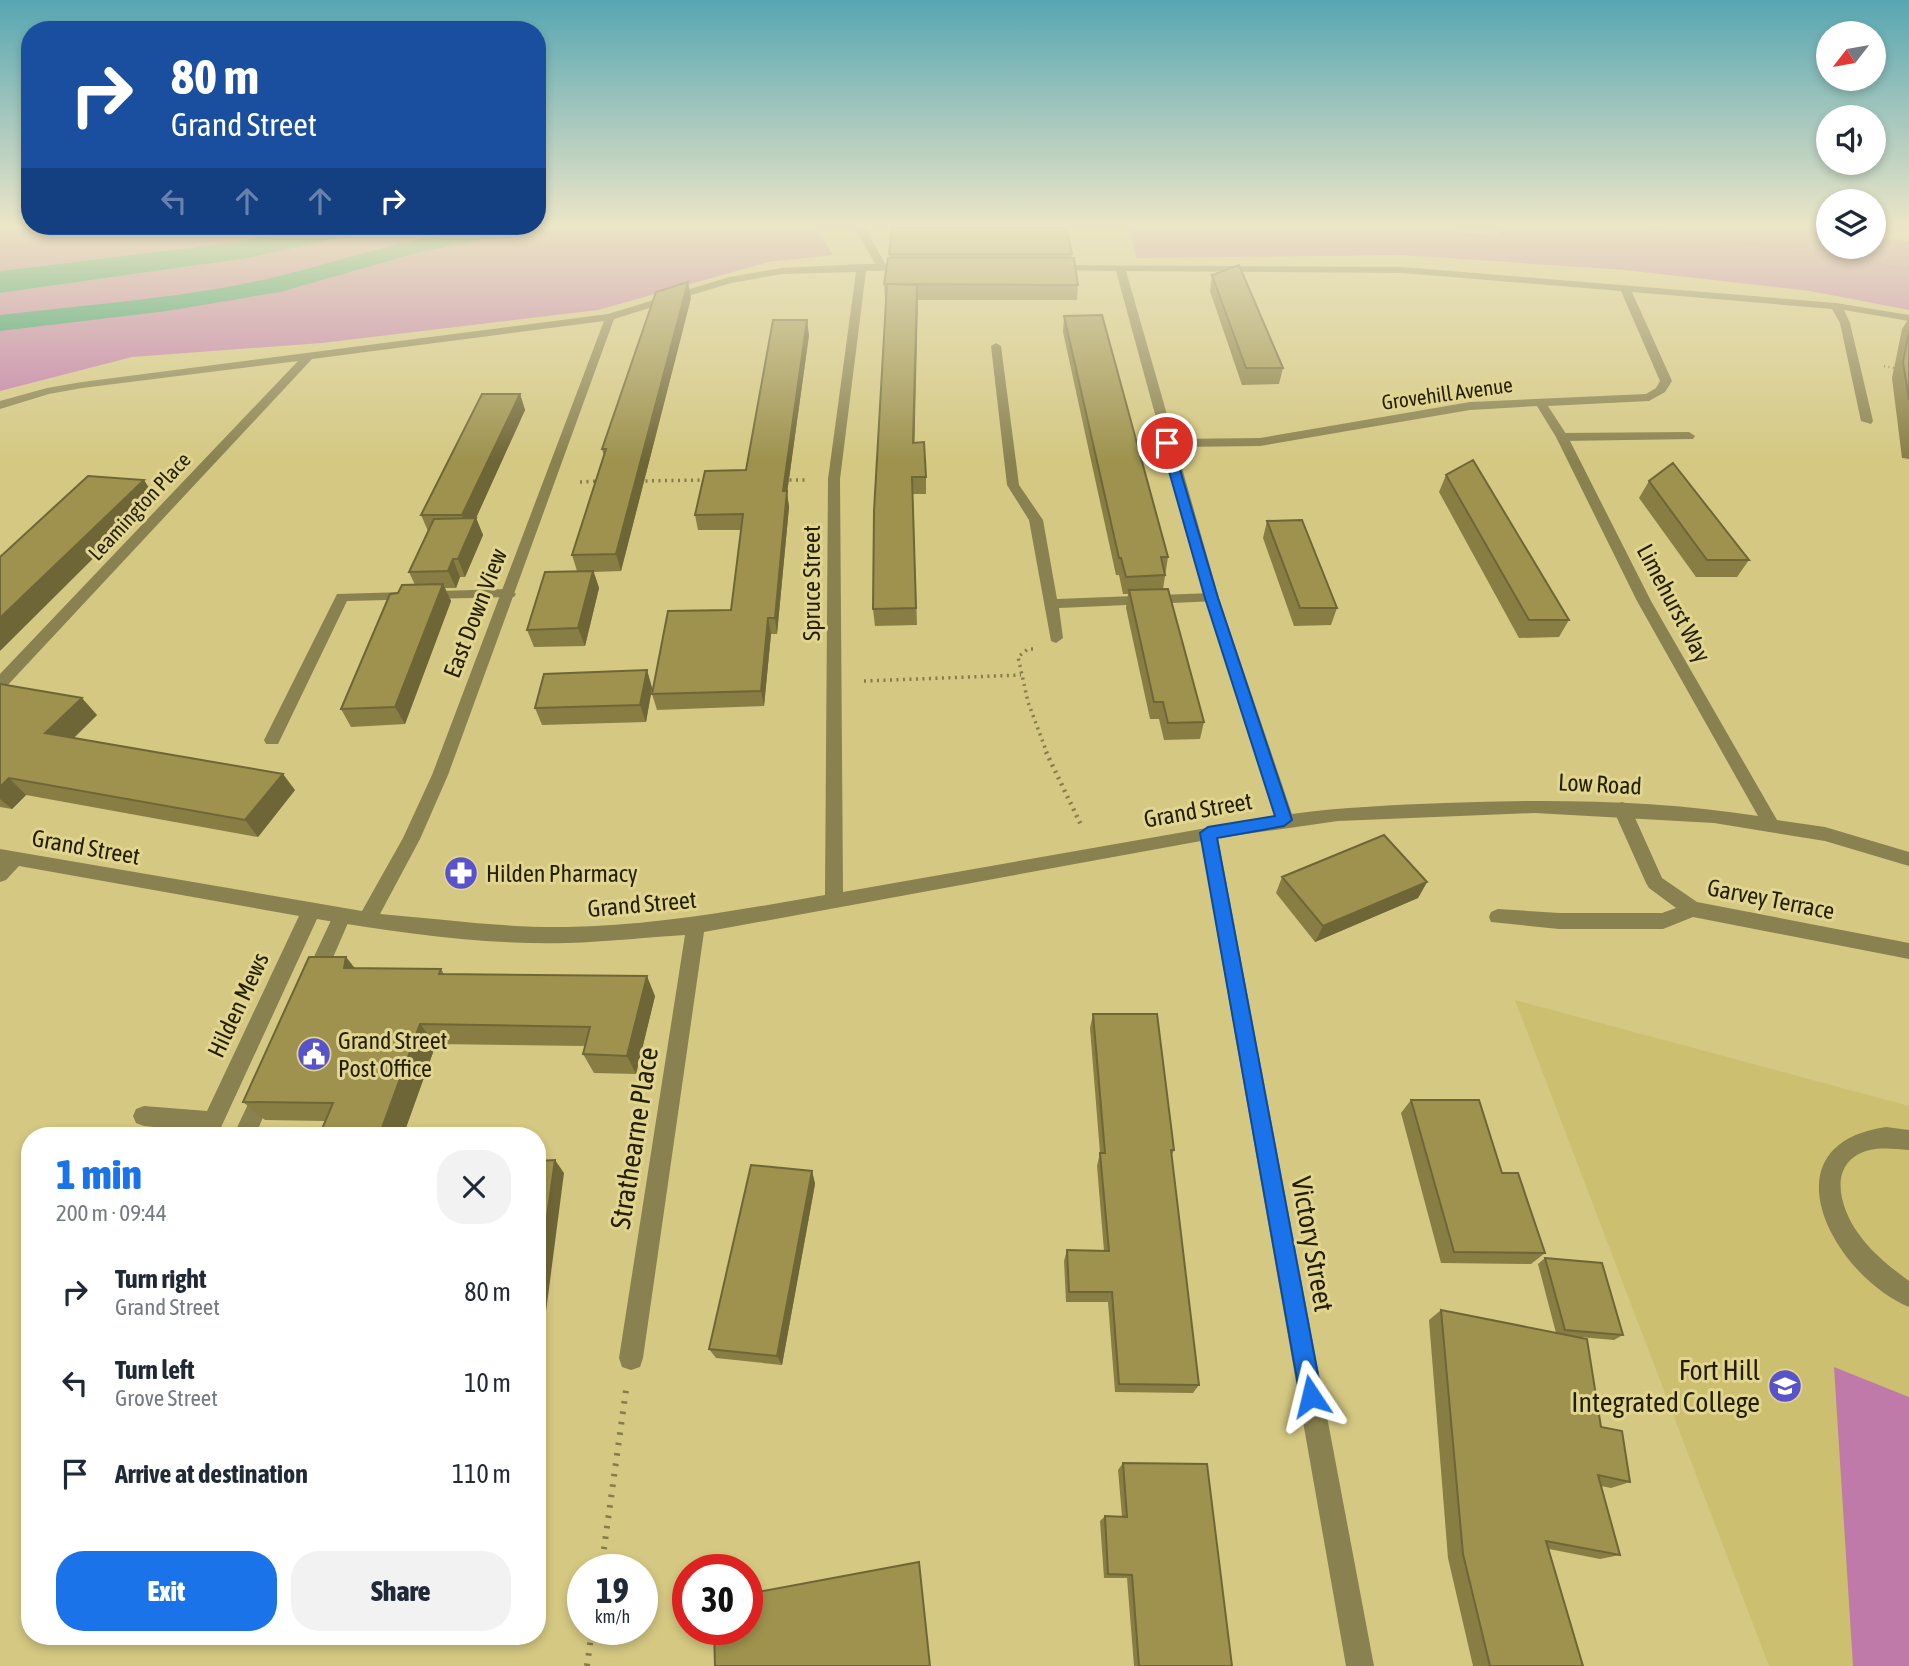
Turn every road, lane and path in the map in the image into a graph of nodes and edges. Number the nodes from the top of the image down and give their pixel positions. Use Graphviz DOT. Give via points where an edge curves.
graph roads {
  1 [pos="645,306"];
  2 [pos="857,306"];
  3 [pos="1130,306"];
  4 [pos="1633,306"];
  5 [pos="1836,306"];
  6 [pos="609,317"];
  7 [pos="1909,318"];
  8 [pos="996,346"];
  9 [pos="308,356"];
  10 [pos="1540,402"];
  11 [pos="0,405"];
  12 [pos="1867,421"];
  13 [pos="1689,436"];
  14 [pos="1562,437"];
  15 [pos="1167,443"];
  16 [pos="835,479"];
  17 [pos="712,480"];
  18 [pos="780,480"];
  19 [pos="604,481"];
  20 [pos="631,481"];
  21 [pos="550,482"];
  22 [pos="509,594"];
  23 [pos="1212,598"];
  24 [pos="1051,604"];
  25 [pos="1056,638"];
  26 [pos="1021,675"];
  27 [pos="833,682"];
  28 [pos="0,684"];
  29 [pos="272,740"];
  30 [pos="1622,809"];
  31 [pos="1284,820"];
  32 [pos="1771,824"];
  33 [pos="1208,833"];
  34 [pos="1095,853"];
  35 [pos="8,858"];
  36 [pos="1909,859"];
  37 [pos="0,875"];
  38 [pos="834,900"];
  39 [pos="1692,909"];
  40 [pos="311,911"];
  41 [pos="342,916"];
  42 [pos="1498,917"];
  43 [pos="368,920"];
  44 [pos="696,926"];
  45 [pos="1909,951"];
  46 [pos="309,989"];
  47 [pos="271,1075"];
  48 [pos="144,1116"];
  49 [pos="200,1127"];
  50 [pos="211,1127"];
  51 [pos="248,1127"];
  52 [pos="1909,1140"];
  53 [pos="1909,1295"];
  54 [pos="631,1358"];
  55 [pos="621,1422"];
  56 [pos="603,1554"];
  57 [pos="590,1645"];
  58 [pos="587,1666"];
  59 [pos="1360,1666"];
  1 -- 6 [label="street"];
  2 -- 16 [label="street, Spruce Street"];
  3 -- 15 [label="street"];
  4 -- 10 [label="street, Grovehill Avenue" via="1667,381 1661,390 1631,399"];
  5 -- 7 [label="street"];
  5 -- 12 [label="street" via="1845,323"];
  6 -- 9 [label="street"];
  6 -- 21 [label="street, East Down View"];
  8 -- 24 [label="street" via="1013,485 1036,520"];
  9 -- 11 [label="street" via="82,385"];
  9 -- 28 [label="street, Leamington Place"];
  10 -- 14 [label="street, Limehurst Way"];
  10 -- 15 [label="street, Grovehill Avenue" via="1470,405 1260,442"];
  13 -- 14 [label="street"];
  14 -- 32 [label="street, Limehurst Way" via="1644,601"];
  15 -- 23 [label="street"];
  16 -- 18 [label="path"];
  16 -- 27 [label="street, Spruce Street"];
  17 -- 20 [label="path"];
  19 -- 21 [label="path"];
  21 -- 22 [label="street, East Down View"];
  22 -- 29 [label="street" via="342,597"];
  22 -- 43 [label="street, East Down View" via="440,775"];
  23 -- 24 [label="street"];
  23 -- 31 [label="street"];
  24 -- 25 [label="street"];
  25 -- 26 [label="path" via="1058,648 1028,649 1018,657"];
  26 -- 27 [label="path"];
  26 -- 34 [label="path" via="1038,736"];
  27 -- 38 [label="street, Spruce Street"];
  30 -- 31 [label="street, Low Road" via="1483,807"];
  30 -- 32 [label="street, Low Road"];
  30 -- 39 [label="street" via="1655,883"];
  31 -- 33 [label="street, Grand Street"];
  32 -- 36 [label="street, Low Road" via="1825,834"];
  33 -- 34 [label="street, Grand Street"];
  33 -- 59 [label="street, Victory Street"];
  34 -- 38 [label="street, Grand Street"];
  35 -- 37 [label="street"];
  35 -- 40 [label="street, Grand Street"];
  38 -- 44 [label="street, Grand Street"];
  39 -- 42 [label="street, Garvey Terrace" via="1663,921"];
  39 -- 45 [label="street, Garvey Terrace"];
  40 -- 41 [label="street, Grand Street"];
  40 -- 50 [label="street, Hilden Mews"];
  41 -- 43 [label="street, Grand Street"];
  41 -- 46 [label="street"];
  43 -- 44 [label="street, Grand Street" via="568,935"];
  44 -- 54 [label="street, Strathearne Place"];
  47 -- 51 [label="street"];
  48 -- 49 [label="street, Hilden Mews"];
  52 -- 53 [label="street" via="1866,1139 1843,1149 1830,1173 1828,1199 1843,1231 1876,1270"];
  55 -- 56 [label="path"];
  57 -- 58 [label="path"];
}
